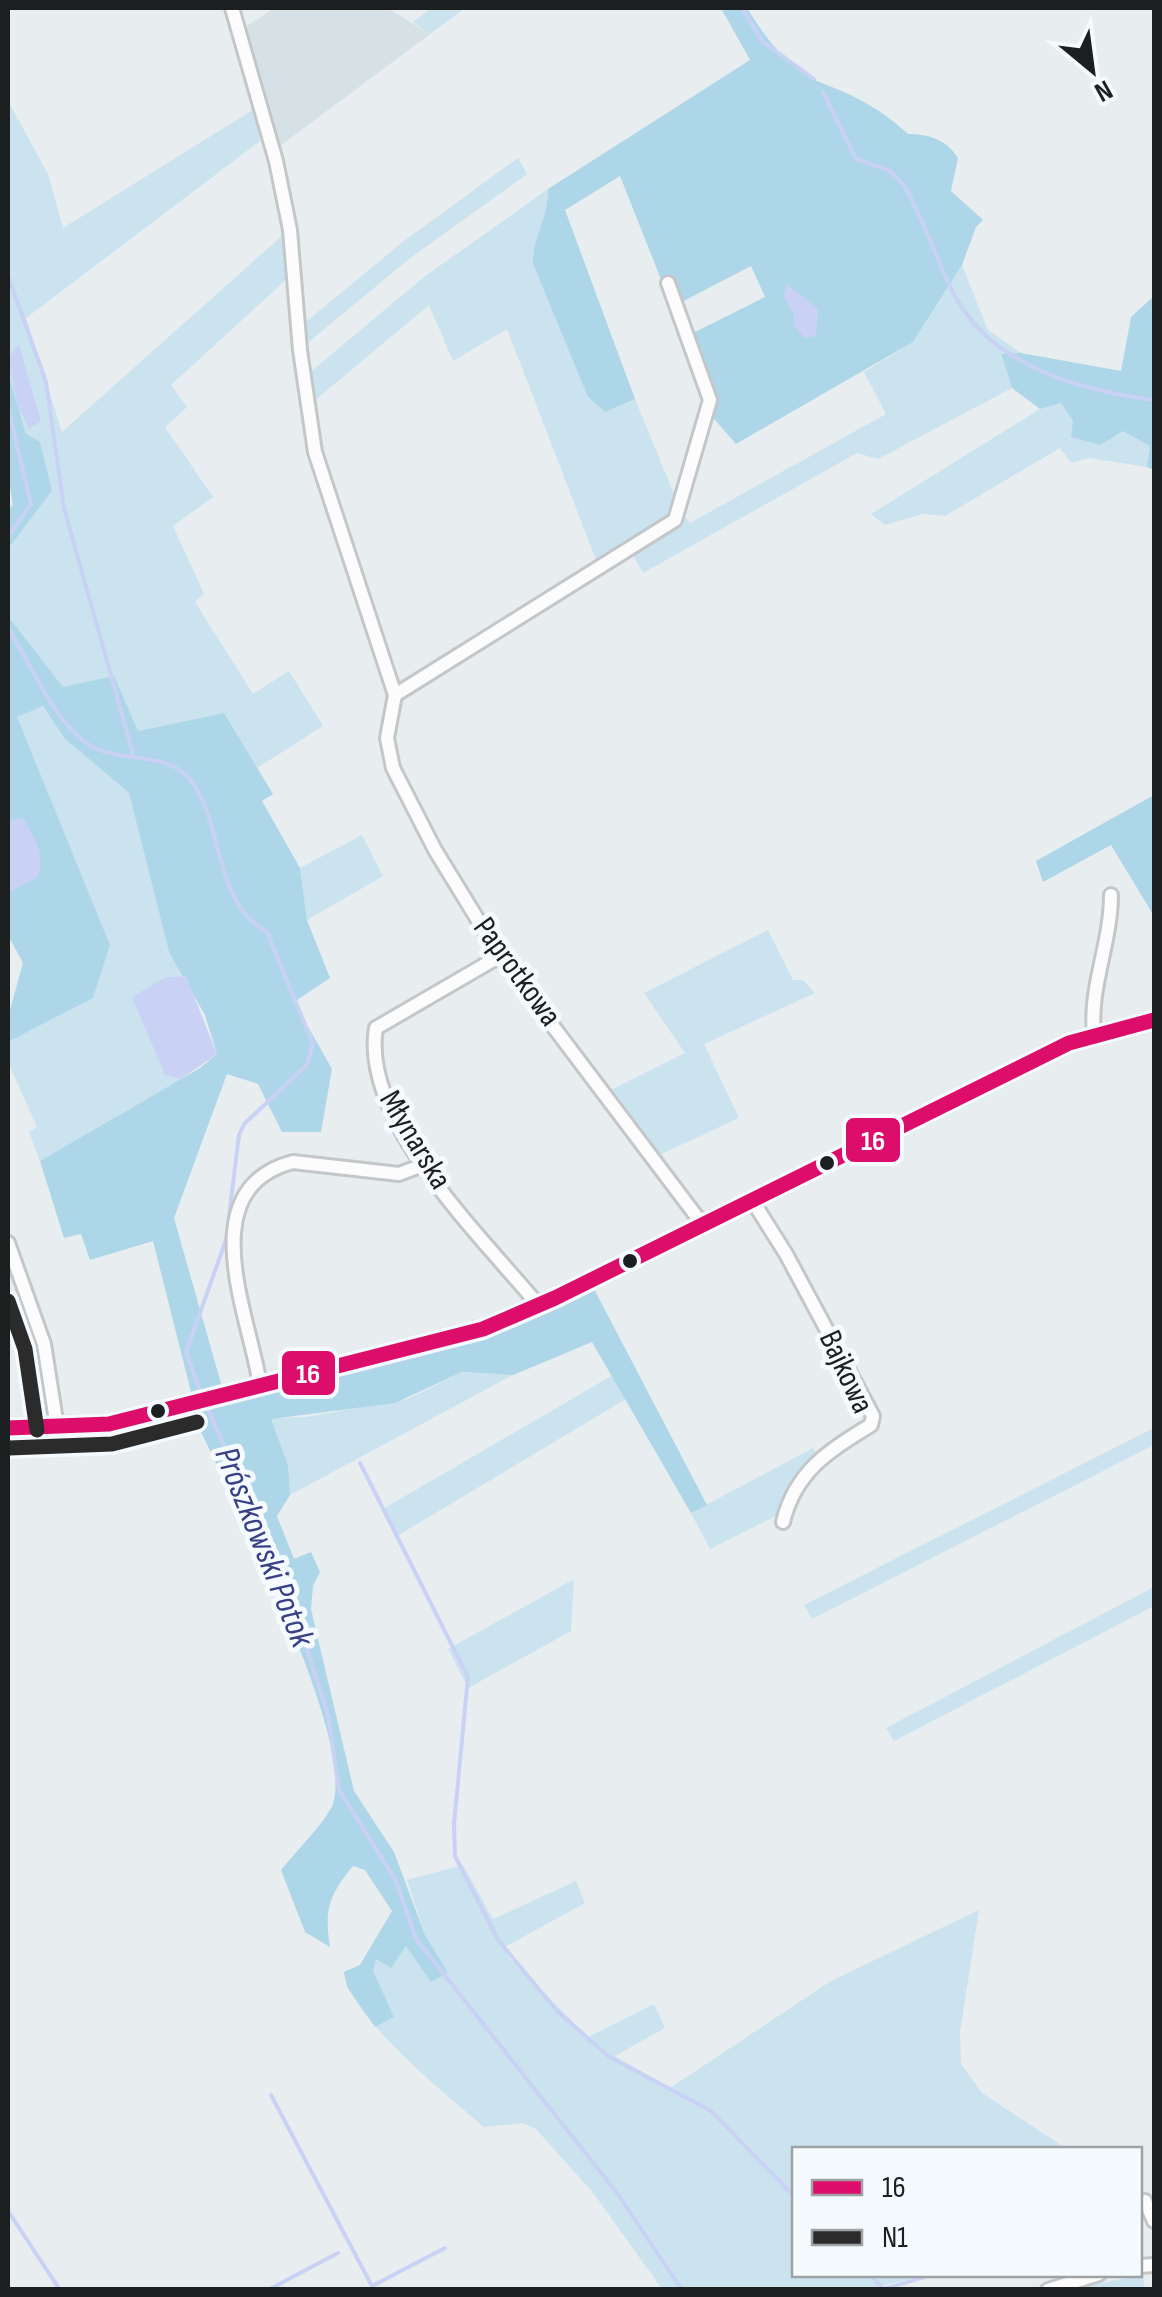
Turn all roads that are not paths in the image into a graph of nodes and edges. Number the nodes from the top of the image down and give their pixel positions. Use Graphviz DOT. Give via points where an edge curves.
graph roads {
  1 [pos="232,8"];
  2 [pos="668,283"];
  3 [pos="394,695"];
  4 [pos="1111,895"];
  5 [pos="500,956"];
  6 [pos="1154,1020"];
  7 [pos="1094,1033"];
  8 [pos="423,1165"];
  9 [pos="752,1200"];
  10 [pos="702,1225"];
  11 [pos="8,1243"];
  12 [pos="539,1306"];
  13 [pos="260,1385"];
  14 [pos="57,1427"];
  15 [pos="8,1428"];
  16 [pos="783,1522"];
  17 [pos="1145,2201"];
  18 [pos="1154,2221"];
  19 [pos="1089,2277"];
  20 [pos="1048,2290"];
  1 -- 3 [label="street, Paprotkowa" via="290,230 315,452"];
  2 -- 3 [label="street" via="710,400 681,512 666,529"];
  3 -- 5 [label="street, Paprotkowa" via="386,738 393,768"];
  4 -- 7 [label="street" via="1111,932 1091,1011"];
  5 -- 8 [label="street, Młynarska" via="376,1028 379,1081"];
  5 -- 10 [label="street, Paprotkowa"];
  6 -- 7 [label="main road"];
  7 -- 9 [label="main road"];
  8 -- 12 [label="street, Młynarska"];
  8 -- 13 [label="street" via="398,1174 292,1162 277,1166 245,1196 233,1260"];
  9 -- 10 [label="main road"];
  9 -- 16 [label="street, Bajkowa" via="873,1416 871,1425 799,1480"];
  10 -- 12 [label="main road"];
  11 -- 14 [label="street" via="44,1344"];
  12 -- 13 [label="main road" via="483,1328"];
  13 -- 14 [label="main road" via="109,1424"];
  14 -- 15 [label="main road"];
  17 -- 18 [label="street"];
  19 -- 20 [label="street"];
}
